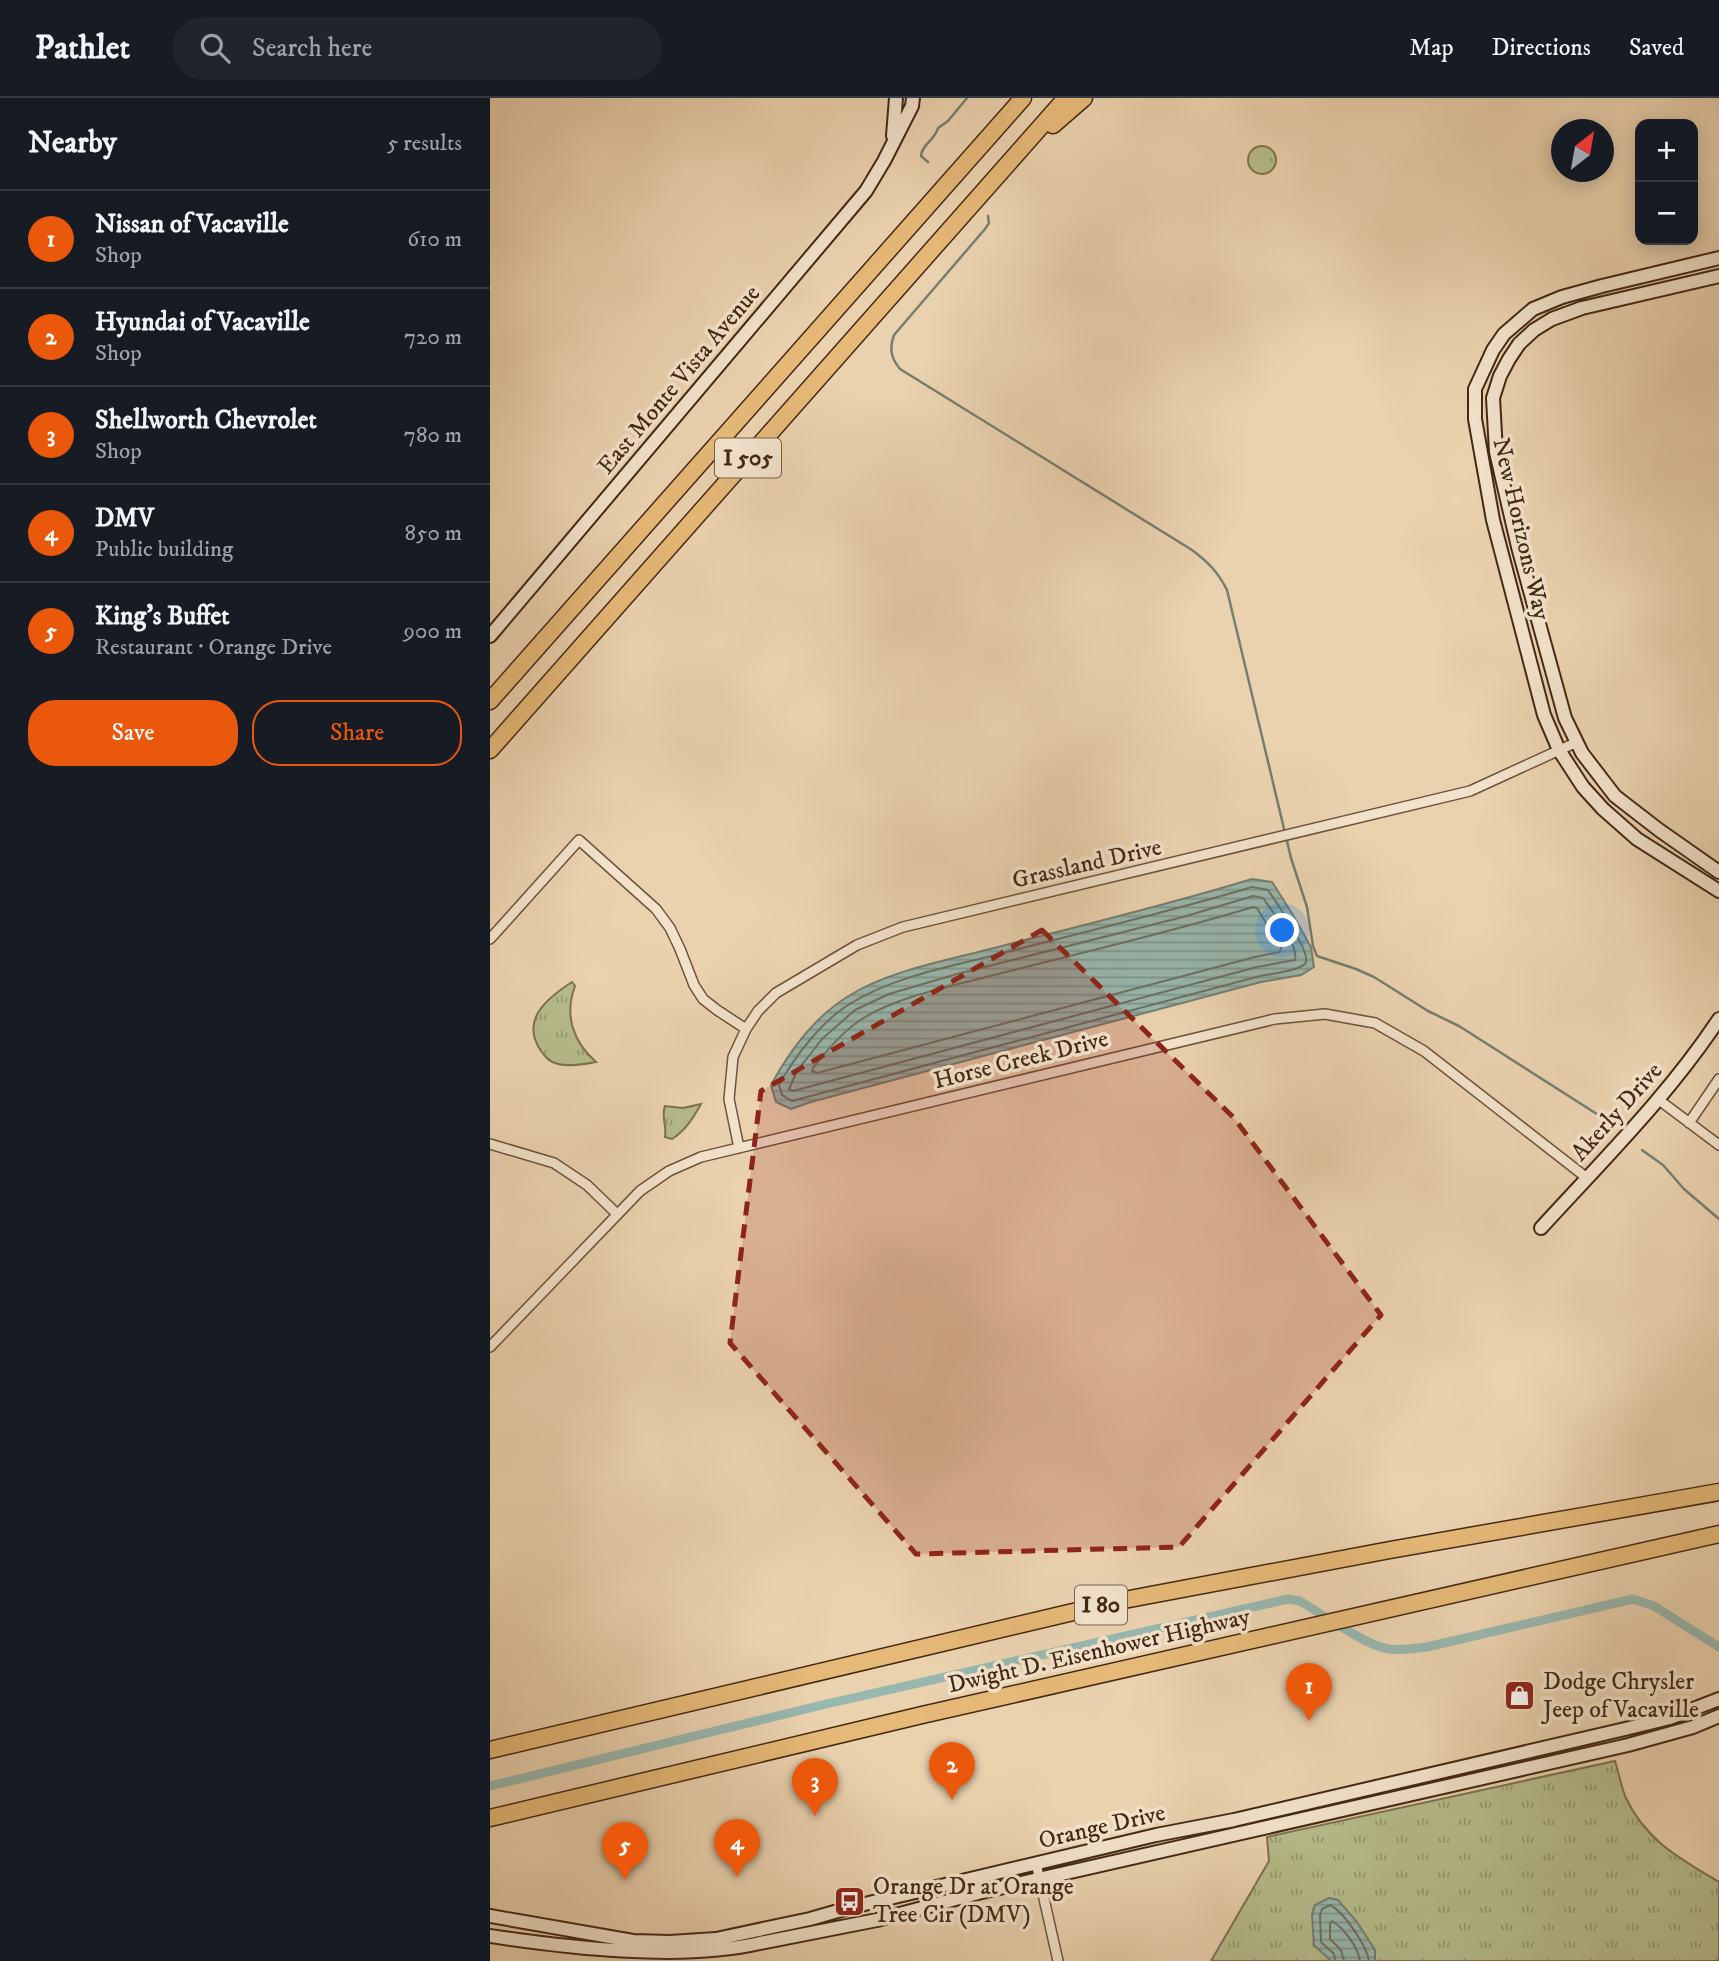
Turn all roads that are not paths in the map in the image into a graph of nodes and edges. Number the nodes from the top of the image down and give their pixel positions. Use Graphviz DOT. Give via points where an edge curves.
graph roads {
  1 [pos="896,98"];
  2 [pos="913,98"];
  3 [pos="1016,98"];
  4 [pos="1023,98"];
  5 [pos="1066,98"];
  6 [pos="1084,98"];
  7 [pos="892,145"];
  8 [pos="969,159"];
  9 [pos="1007,165"];
  10 [pos="1719,258"];
  11 [pos="1719,276"];
  12 [pos="490,636"];
  13 [pos="490,701"];
  14 [pos="1577,743"];
  15 [pos="1559,750"];
  16 [pos="490,751"];
  17 [pos="1719,872"];
  18 [pos="1719,891"];
  19 [pos="490,939"];
  20 [pos="1719,1019"];
  21 [pos="746,1028"];
  22 [pos="1719,1079"];
  23 [pos="1659,1100"];
  24 [pos="1689,1123"];
  25 [pos="490,1144"];
  26 [pos="1719,1145"];
  27 [pos="739,1148"];
  28 [pos="1587,1178"];
  29 [pos="617,1214"];
  30 [pos="1541,1228"];
  31 [pos="490,1347"];
  32 [pos="1719,1492"];
  33 [pos="1719,1534"];
  34 [pos="1719,1699"];
  35 [pos="1719,1716"];
  36 [pos="1625,1729"];
  37 [pos="1628,1745"];
  38 [pos="490,1750"];
  39 [pos="490,1818"];
  40 [pos="1036,1863"];
  41 [pos="1039,1880"];
  42 [pos="490,1916"];
  43 [pos="490,1936"];
  44 [pos="633,1941"];
  45 [pos="632,1958"];
  46 [pos="1058,1961"];
  1 -- 7 [label="street, East Monte Vista Avenue"];
  2 -- 7 [label="street, East Monte Vista Avenue"];
  3 -- 8 [label="highway"];
  4 -- 8 [label="highway, I 505"];
  5 -- 9 [label="highway, I 505"];
  6 -- 9 [label="highway"];
  7 -- 12 [label="street, East Monte Vista Avenue" via="866,191"];
  8 -- 13 [label="highway, I 505"];
  9 -- 16 [label="highway, I 505"];
  10 -- 15 [label="street, New Horizons Way" via="1602,286 1532,309 1498,342 1475,389 1475,419 1493,520 1544,715"];
  11 -- 14 [label="street, New Horizons Way" via="1552,319 1519,344 1493,398 1496,452 1518,547 1565,718"];
  14 -- 15 [label="street, Grassland Drive"];
  14 -- 17 [label="street, New Horizons Way" via="1615,796"];
  15 -- 18 [label="street, New Horizons Way" via="1583,787 1637,839"];
  15 -- 21 [label="street, Grassland Drive" via="1470,792 903,928 857,946 776,993"];
  19 -- 21 [label="street" via="579,840 656,909 703,999"];
  20 -- 23 [label="street, Akerly Drive"];
  21 -- 27 [label="street, Grassland Drive" via="733,1057 729,1099"];
  22 -- 24 [label="street"];
  23 -- 24 [label="street"];
  23 -- 28 [label="street, Akerly Drive"];
  24 -- 26 [label="street"];
  25 -- 29 [label="street" via="554,1163 587,1185"];
  27 -- 28 [label="street, Horse Creek Drive" via="1275,1019 1325,1014 1375,1023 1424,1051"];
  27 -- 29 [label="street, Horse Creek Drive" via="669,1171"];
  28 -- 30 [label="street, Akerly Drive"];
  29 -- 31 [label="street, Horse Creek Drive"];
  32 -- 38 [label="highway, Dwight D. Eisenhower Highway / I 80" via="1124,1600"];
  33 -- 39 [label="highway, Dwight D. Eisenhower Highway"];
  34 -- 36 [label="street, Orange Drive"];
  35 -- 37 [label="street, Orange Drive"];
  36 -- 37 [label="street"];
  36 -- 40 [label="street, Orange Drive"];
  37 -- 41 [label="street, Orange Drive"];
  40 -- 41 [label="street"];
  40 -- 44 [label="street, Orange Drive" via="716,1939"];
  41 -- 45 [label="street, Orange Drive" via="760,1943 742,1951"];
  41 -- 46 [label="street"];
  42 -- 44 [label="street, Orange Drive"];
  43 -- 45 [label="street, Orange Drive"];
  44 -- 45 [label="street"];
}
